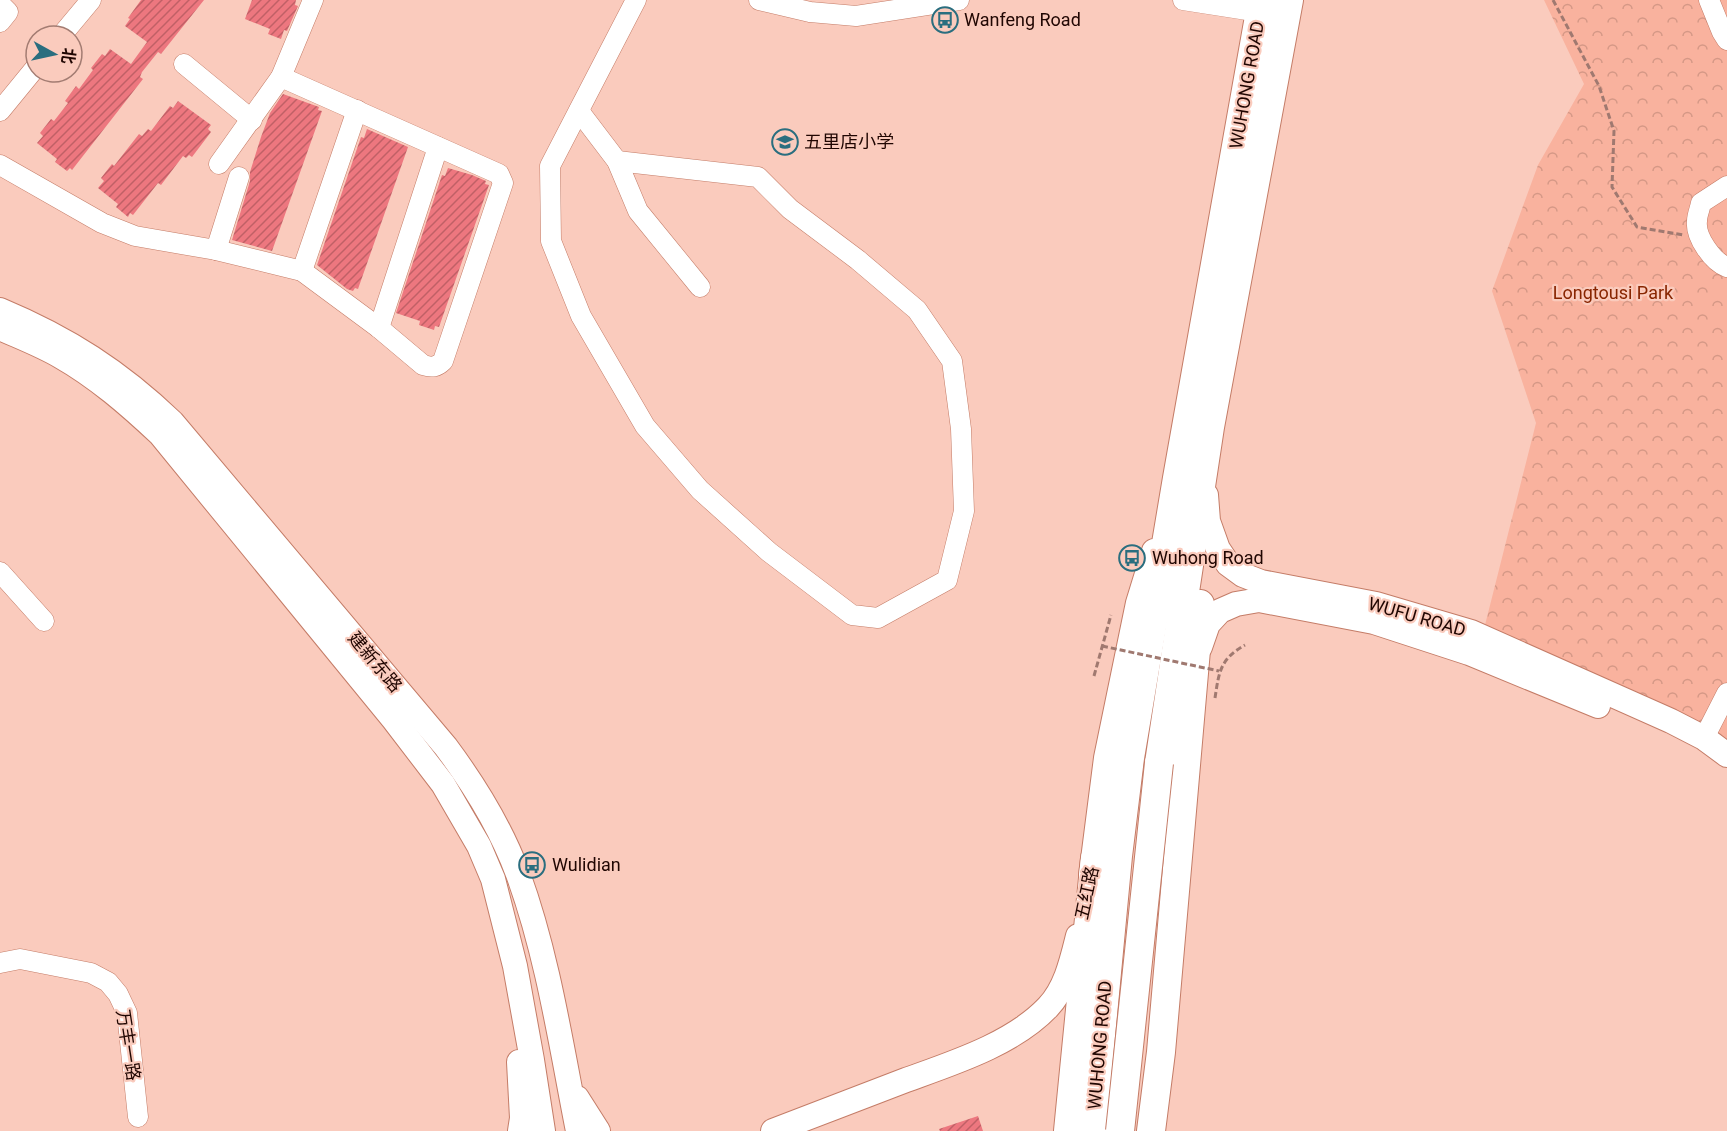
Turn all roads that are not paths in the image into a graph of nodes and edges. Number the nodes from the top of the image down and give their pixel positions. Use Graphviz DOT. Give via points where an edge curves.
graph roads {
  1 [pos="91,0"];
  2 [pos="313,0"];
  3 [pos="636,0"];
  4 [pos="759,0"];
  5 [pos="959,0"];
  6 [pos="1183,0"];
  7 [pos="1288,0"];
  8 [pos="1709,0"];
  9 [pos="1261,6"];
  10 [pos="71,24"];
  11 [pos="1727,40"];
  12 [pos="184,64"];
  13 [pos="281,77"];
  14 [pos="24,82"];
  15 [pos="357,110"];
  16 [pos="0,111"];
  17 [pos="579,111"];
  18 [pos="252,120"];
  19 [pos="438,147"];
  20 [pos="617,161"];
  21 [pos="219,164"];
  22 [pos="0,165"];
  23 [pos="239,177"];
  24 [pos="1727,186"];
  25 [pos="216,250"];
  26 [pos="1727,267"];
  27 [pos="302,272"];
  28 [pos="700,287"];
  29 [pos="0,310"];
  30 [pos="0,328"];
  31 [pos="379,328"];
  32 [pos="1210,427"];
  33 [pos="1177,478"];
  34 [pos="1208,521"];
  35 [pos="0,572"];
  36 [pos="44,621"];
  37 [pos="1207,671"];
  38 [pos="1727,693"];
  39 [pos="1704,738"];
  40 [pos="1727,755"];
  41 [pos="1727,772"];
  42 [pos="1095,858"];
  43 [pos="0,963"];
  44 [pos="515,966"];
  45 [pos="532,1060"];
  46 [pos="570,1088"];
  47 [pos="138,1117"];
  48 [pos="520,1131"];
  49 [pos="543,1131"];
  50 [pos="578,1131"];
  51 [pos="598,1131"];
  52 [pos="773,1131"];
  53 [pos="1068,1131"];
  54 [pos="1092,1131"];
  55 [pos="1119,1131"];
  56 [pos="1151,1131"];
  1 -- 10 [label="street"];
  2 -- 13 [label="street"];
  3 -- 17 [label="street"];
  4 -- 5 [label="street" via="810,12 856,16"];
  6 -- 9 [label="street"];
  7 -- 32 [label="highway, WUHONG ROAD"];
  8 -- 11 [label="street"];
  9 -- 33 [label="highway, WUHONG ROAD"];
  12 -- 18 [label="street"];
  13 -- 15 [label="street"];
  13 -- 18 [label="street"];
  14 -- 16 [label="street"];
  15 -- 19 [label="street"];
  15 -- 27 [label="street"];
  17 -- 20 [label="street"];
  17 -- 20 [label="street" via="550,166 551,241 581,316 645,426 700,490 769,552 852,615 878,618 947,580 964,511 961,429 952,361 917,310 790,209 758,177"];
  18 -- 21 [label="street"];
  19 -- 31 [label="street"];
  19 -- 31 [label="street" via="499,174 502,183 443,361 434,367 423,365"];
  20 -- 28 [label="street" via="638,211"];
  22 -- 25 [label="street" via="119,231"];
  23 -- 25 [label="street"];
  24 -- 26 [label="street" via="1701,203 1696,223 1700,238 1720,265"];
  25 -- 27 [label="street"];
  27 -- 31 [label="street"];
  29 -- 46 [label="main road, 建新东路" via="67,341 105,365 172,422 446,747 502,837 532,914"];
  30 -- 44 [label="main road, 建新东路" via="60,356 96,379 160,434 394,720 443,784 479,846 493,879"];
  32 -- 34 [label="main road, WUFU ROAD"];
  32 -- 55 [label="highway, WUHONG ROAD, bridge" via="1159,763"];
  33 -- 42 [label="main road, 五红路" via="1138,603 1106,758"];
  33 -- 54 [label="highway, WUHONG ROAD" via="1130,758"];
  34 -- 37 [label="highway"];
  34 -- 39 [label="main road, WUFU ROAD" via="1228,564 1261,582 1376,604 1471,632"];
  35 -- 36 [label="street"];
  37 -- 41 [label="main road, WUFU ROAD" via="1202,638 1208,624 1220,611 1236,604 1259,600 1374,622 1469,653 1699,748"];
  37 -- 56 [label="highway"];
  38 -- 39 [label="street"];
  39 -- 40 [label="main road, WUFU ROAD"];
  42 -- 52 [label="main road, 五红路" via="1071,965 1062,987 1034,1021 968,1057"];
  42 -- 53 [label="highway"];
  43 -- 47 [label="street, 万丰一路" via="20,959 91,973 108,982 127,1013"];
  44 -- 45 [label="main road, 建新东路"];
  44 -- 48 [label="main road"];
  45 -- 46 [label="main road" via="552,1098 563,1097"];
  45 -- 49 [label="main road, 建新东路"];
  46 -- 50 [label="main road, 建新东路"];
  46 -- 51 [label="main road"];
}
